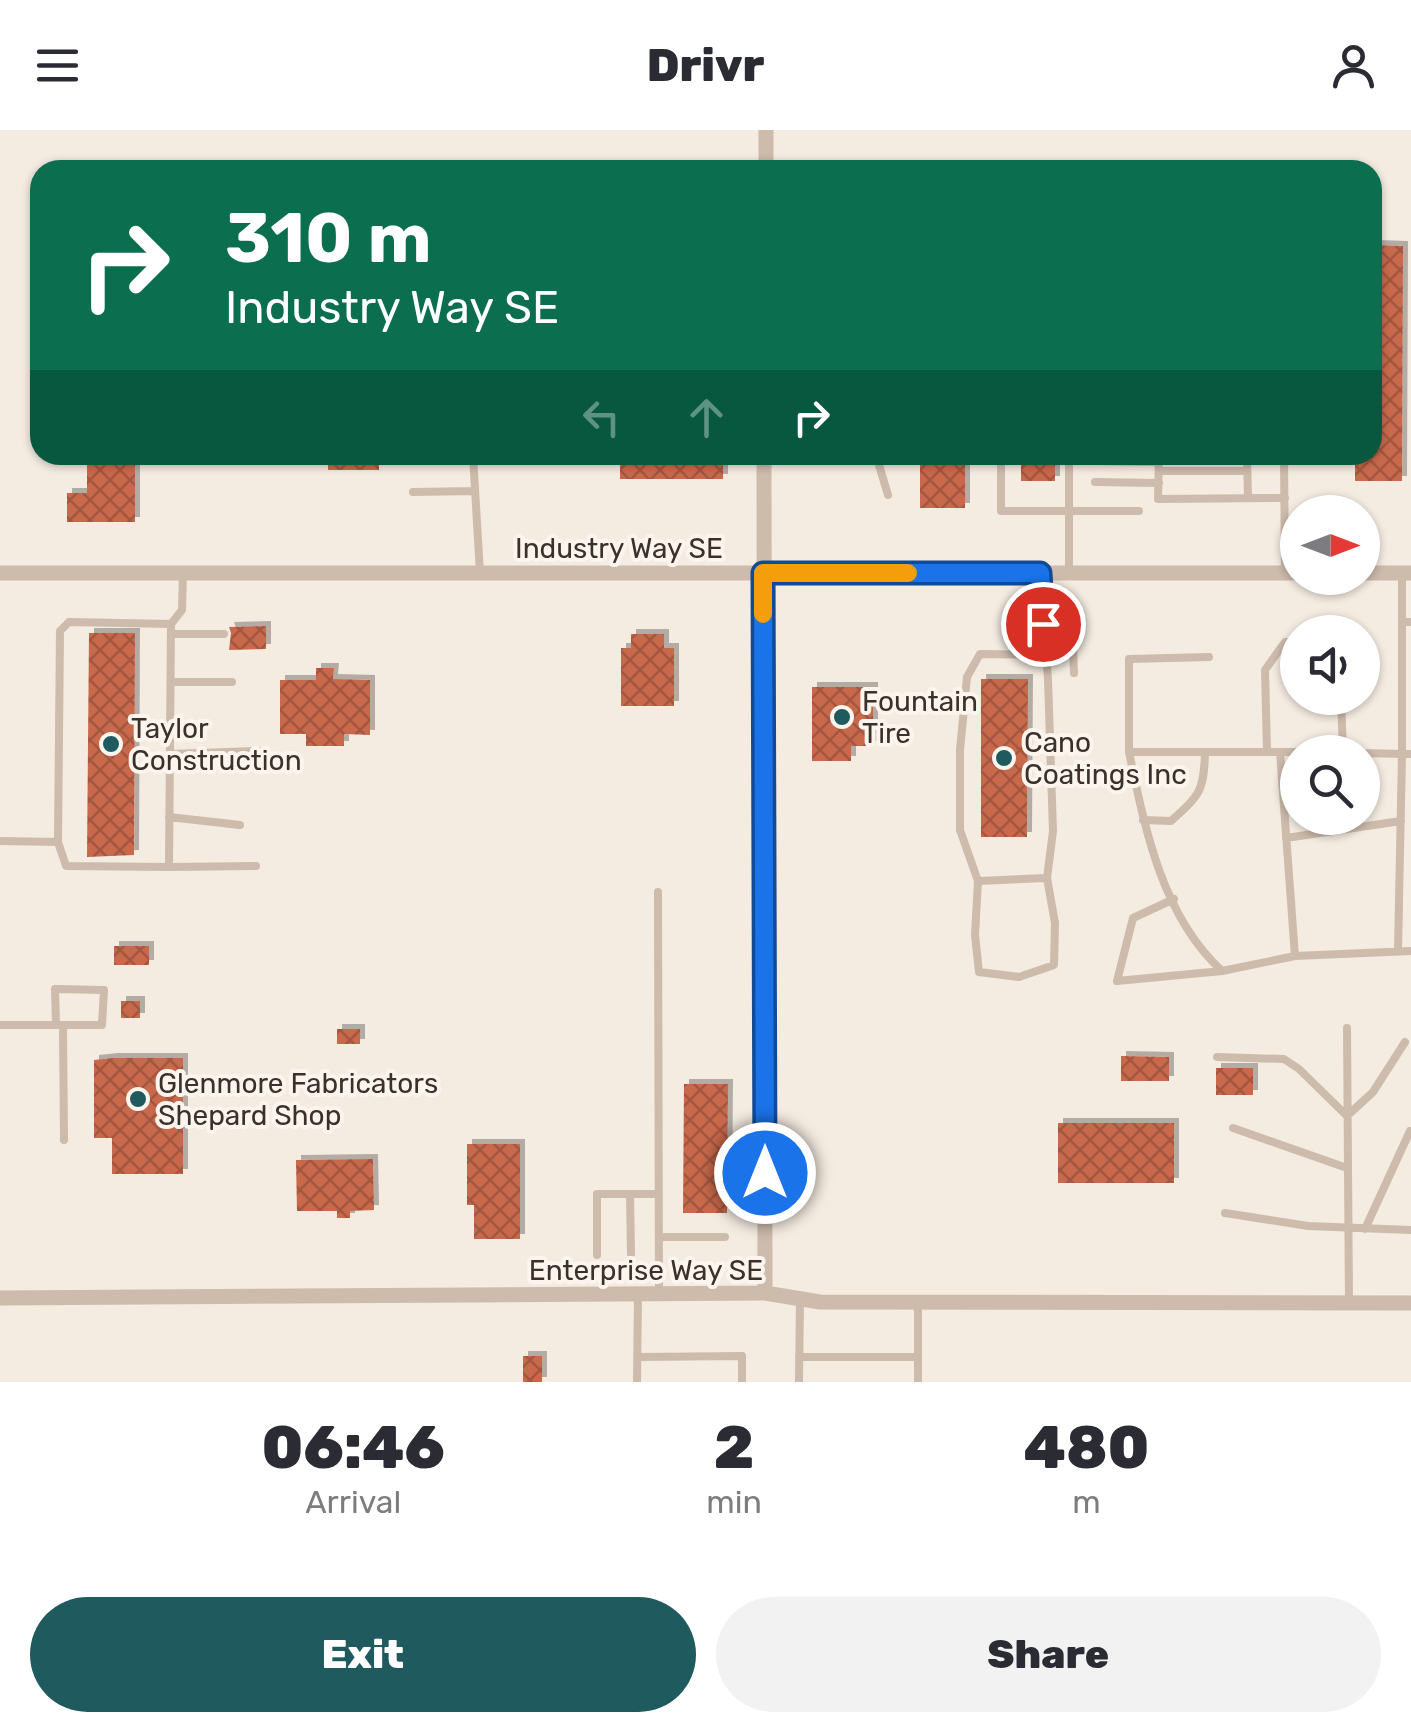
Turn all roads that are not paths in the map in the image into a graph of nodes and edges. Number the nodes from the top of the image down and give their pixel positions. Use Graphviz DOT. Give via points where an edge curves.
graph roads {
  1 [pos="766,130"];
  2 [pos="766,160"];
  3 [pos="474,465"];
  4 [pos="764,465"];
  5 [pos="879,465"];
  6 [pos="1001,465"];
  7 [pos="1069,465"];
  8 [pos="1159,465"];
  9 [pos="1181,465"];
  10 [pos="1247,465"];
  11 [pos="1284,465"];
  12 [pos="1247,471"];
  13 [pos="1095,482"];
  14 [pos="1159,483"];
  15 [pos="475,491"];
  16 [pos="413,492"];
  17 [pos="888,495"];
  18 [pos="1285,495"];
  19 [pos="1248,498"];
  20 [pos="1280,498"];
  21 [pos="1069,510"];
  22 [pos="1139,511"];
  23 [pos="0,573"];
  24 [pos="183,573"];
  25 [pos="480,573"];
  26 [pos="763,573"];
  27 [pos="1040,573"];
  28 [pos="1069,573"];
  29 [pos="1280,573"];
  30 [pos="1380,573"];
  31 [pos="1407,573"];
  32 [pos="1407,622"];
  33 [pos="1043,624"];
  34 [pos="171,629"];
  35 [pos="224,634"];
  36 [pos="1280,649"];
  37 [pos="1046,655"];
  38 [pos="1209,657"];
  39 [pos="1074,673"];
  40 [pos="171,682"];
  41 [pos="232,682"];
  42 [pos="259,752"];
  43 [pos="1129,752"];
  44 [pos="1204,752"];
  45 [pos="1267,752"];
  46 [pos="1280,752"];
  47 [pos="1380,753"];
  48 [pos="170,754"];
  49 [pos="1406,754"];
  50 [pos="169,817"];
  51 [pos="1143,820"];
  52 [pos="1400,821"];
  53 [pos="240,825"];
  54 [pos="1286,835"];
  55 [pos="1286,838"];
  56 [pos="0,840"];
  57 [pos="58,842"];
  58 [pos="169,866"];
  59 [pos="256,866"];
  60 [pos="1048,878"];
  61 [pos="978,881"];
  62 [pos="658,892"];
  63 [pos="1174,899"];
  64 [pos="1411,950"];
  65 [pos="1398,951"];
  66 [pos="1295,956"];
  67 [pos="1222,971"];
  68 [pos="0,1025"];
  69 [pos="60,1026"];
  70 [pos="1348,1028"];
  71 [pos="1406,1042"];
  72 [pos="1218,1057"];
  73 [pos="1347,1116"];
  74 [pos="1232,1128"];
  75 [pos="1410,1131"];
  76 [pos="64,1140"];
  77 [pos="1347,1168"];
  78 [pos="630,1194"];
  79 [pos="658,1194"];
  80 [pos="1225,1213"];
  81 [pos="1348,1229"];
  82 [pos="1365,1229"];
  83 [pos="1411,1230"];
  84 [pos="659,1237"];
  85 [pos="725,1237"];
  86 [pos="631,1254"];
  87 [pos="596,1255"];
  88 [pos="765,1293"];
  89 [pos="638,1294"];
  90 [pos="659,1294"];
  91 [pos="0,1298"];
  92 [pos="800,1299"];
  93 [pos="918,1302"];
  94 [pos="1350,1303"];
  95 [pos="1411,1303"];
  96 [pos="918,1356"];
  97 [pos="638,1357"];
  98 [pos="799,1357"];
  99 [pos="637,1382"];
  100 [pos="742,1382"];
  101 [pos="799,1382"];
  102 [pos="918,1382"];
  1 -- 2 [label="street"];
  3 -- 15 [label="lane"];
  4 -- 26 [label="street"];
  5 -- 17 [label="lane"];
  6 -- 21 [label="lane" via="1001,511"];
  7 -- 21 [label="lane"];
  8 -- 14 [label="lane"];
  9 -- 12 [label="lane"];
  10 -- 12 [label="lane"];
  11 -- 18 [label="lane"];
  12 -- 19 [label="lane"];
  13 -- 14 [label="lane"];
  14 -- 19 [label="lane" via="1158,499"];
  15 -- 16 [label="lane"];
  15 -- 25 [label="lane"];
  19 -- 20 [label="lane"];
  21 -- 22 [label="lane"];
  21 -- 28 [label="lane"];
  23 -- 24 [label="street, Industry Way SE"];
  24 -- 25 [label="street, Industry Way SE"];
  24 -- 34 [label="lane" via="182,610"];
  25 -- 26 [label="street, Industry Way SE"];
  26 -- 27 [label="street, Industry Way SE"];
  26 -- 88 [label="street"];
  27 -- 28 [label="street, Industry Way SE"];
  27 -- 33 [label="lane"];
  28 -- 29 [label="street, Industry Way SE"];
  30 -- 31 [label="street"];
  31 -- 32 [label="lane"];
  32 -- 49 [label="lane"];
  33 -- 37 [label="lane"];
  33 -- 39 [label="lane" via="1072,623"];
  34 -- 35 [label="lane"];
  34 -- 40 [label="lane"];
  34 -- 57 [label="lane" via="69,622 60,631"];
  36 -- 45 [label="lane" via="1265,670"];
  37 -- 60 [label="lane"];
  37 -- 61 [label="lane" via="980,654 967,677 960,830"];
  38 -- 43 [label="lane" via="1129,658"];
  40 -- 41 [label="lane"];
  40 -- 48 [label="lane"];
  42 -- 48 [label="lane"];
  43 -- 44 [label="lane"];
  43 -- 51 [label="lane"];
  44 -- 45 [label="lane"];
  44 -- 51 [label="lane" via="1204,786 1187,806 1171,821"];
  45 -- 46 [label="lane"];
  47 -- 49 [label="lane"];
  48 -- 50 [label="lane"];
  49 -- 52 [label="lane"];
  50 -- 53 [label="lane"];
  50 -- 58 [label="lane"];
  51 -- 63 [label="lane"];
  52 -- 55 [label="lane"];
  52 -- 65 [label="lane"];
  54 -- 55 [label="lane"];
  55 -- 66 [label="lane"];
  56 -- 57 [label="lane"];
  57 -- 58 [label="lane" via="66,866"];
  58 -- 59 [label="lane"];
  60 -- 61 [label="lane"];
  60 -- 61 [label="lane" via="1054,965 1019,978 979,972"];
  62 -- 79 [label="lane"];
  63 -- 67 [label="lane" via="1197,948"];
  63 -- 67 [label="lane" via="1134,918 1117,981"];
  64 -- 65 [label="lane"];
  65 -- 66 [label="lane"];
  66 -- 67 [label="lane"];
  68 -- 69 [label="lane"];
  69 -- 69 [label="lane" via="102,1025 104,990 55,989"];
  69 -- 76 [label="lane"];
  70 -- 73 [label="lane"];
  71 -- 73 [label="lane" via="1373,1092"];
  72 -- 73 [label="lane" via="1284,1060"];
  73 -- 77 [label="lane"];
  74 -- 77 [label="lane"];
  75 -- 82 [label="lane"];
  77 -- 81 [label="lane"];
  78 -- 79 [label="lane"];
  78 -- 86 [label="lane"];
  78 -- 87 [label="lane" via="596,1194"];
  79 -- 84 [label="lane"];
  80 -- 81 [label="lane"];
  81 -- 82 [label="lane"];
  81 -- 94 [label="lane"];
  82 -- 83 [label="lane"];
  84 -- 85 [label="lane"];
  84 -- 90 [label="lane"];
  88 -- 90 [label="street, Enterprise Way SE"];
  88 -- 92 [label="street, Enterprise Way SE"];
  89 -- 90 [label="street, Enterprise Way SE"];
  89 -- 91 [label="street, Enterprise Way SE"];
  89 -- 97 [label="lane"];
  92 -- 93 [label="street, Enterprise Way SE"];
  92 -- 98 [label="lane"];
  93 -- 94 [label="street, Enterprise Way SE"];
  93 -- 96 [label="lane"];
  94 -- 95 [label="street, Enterprise Way SE"];
  96 -- 98 [label="lane"];
  96 -- 102 [label="lane"];
  97 -- 99 [label="lane"];
  97 -- 100 [label="lane" via="742,1356"];
  98 -- 101 [label="lane"];
}
